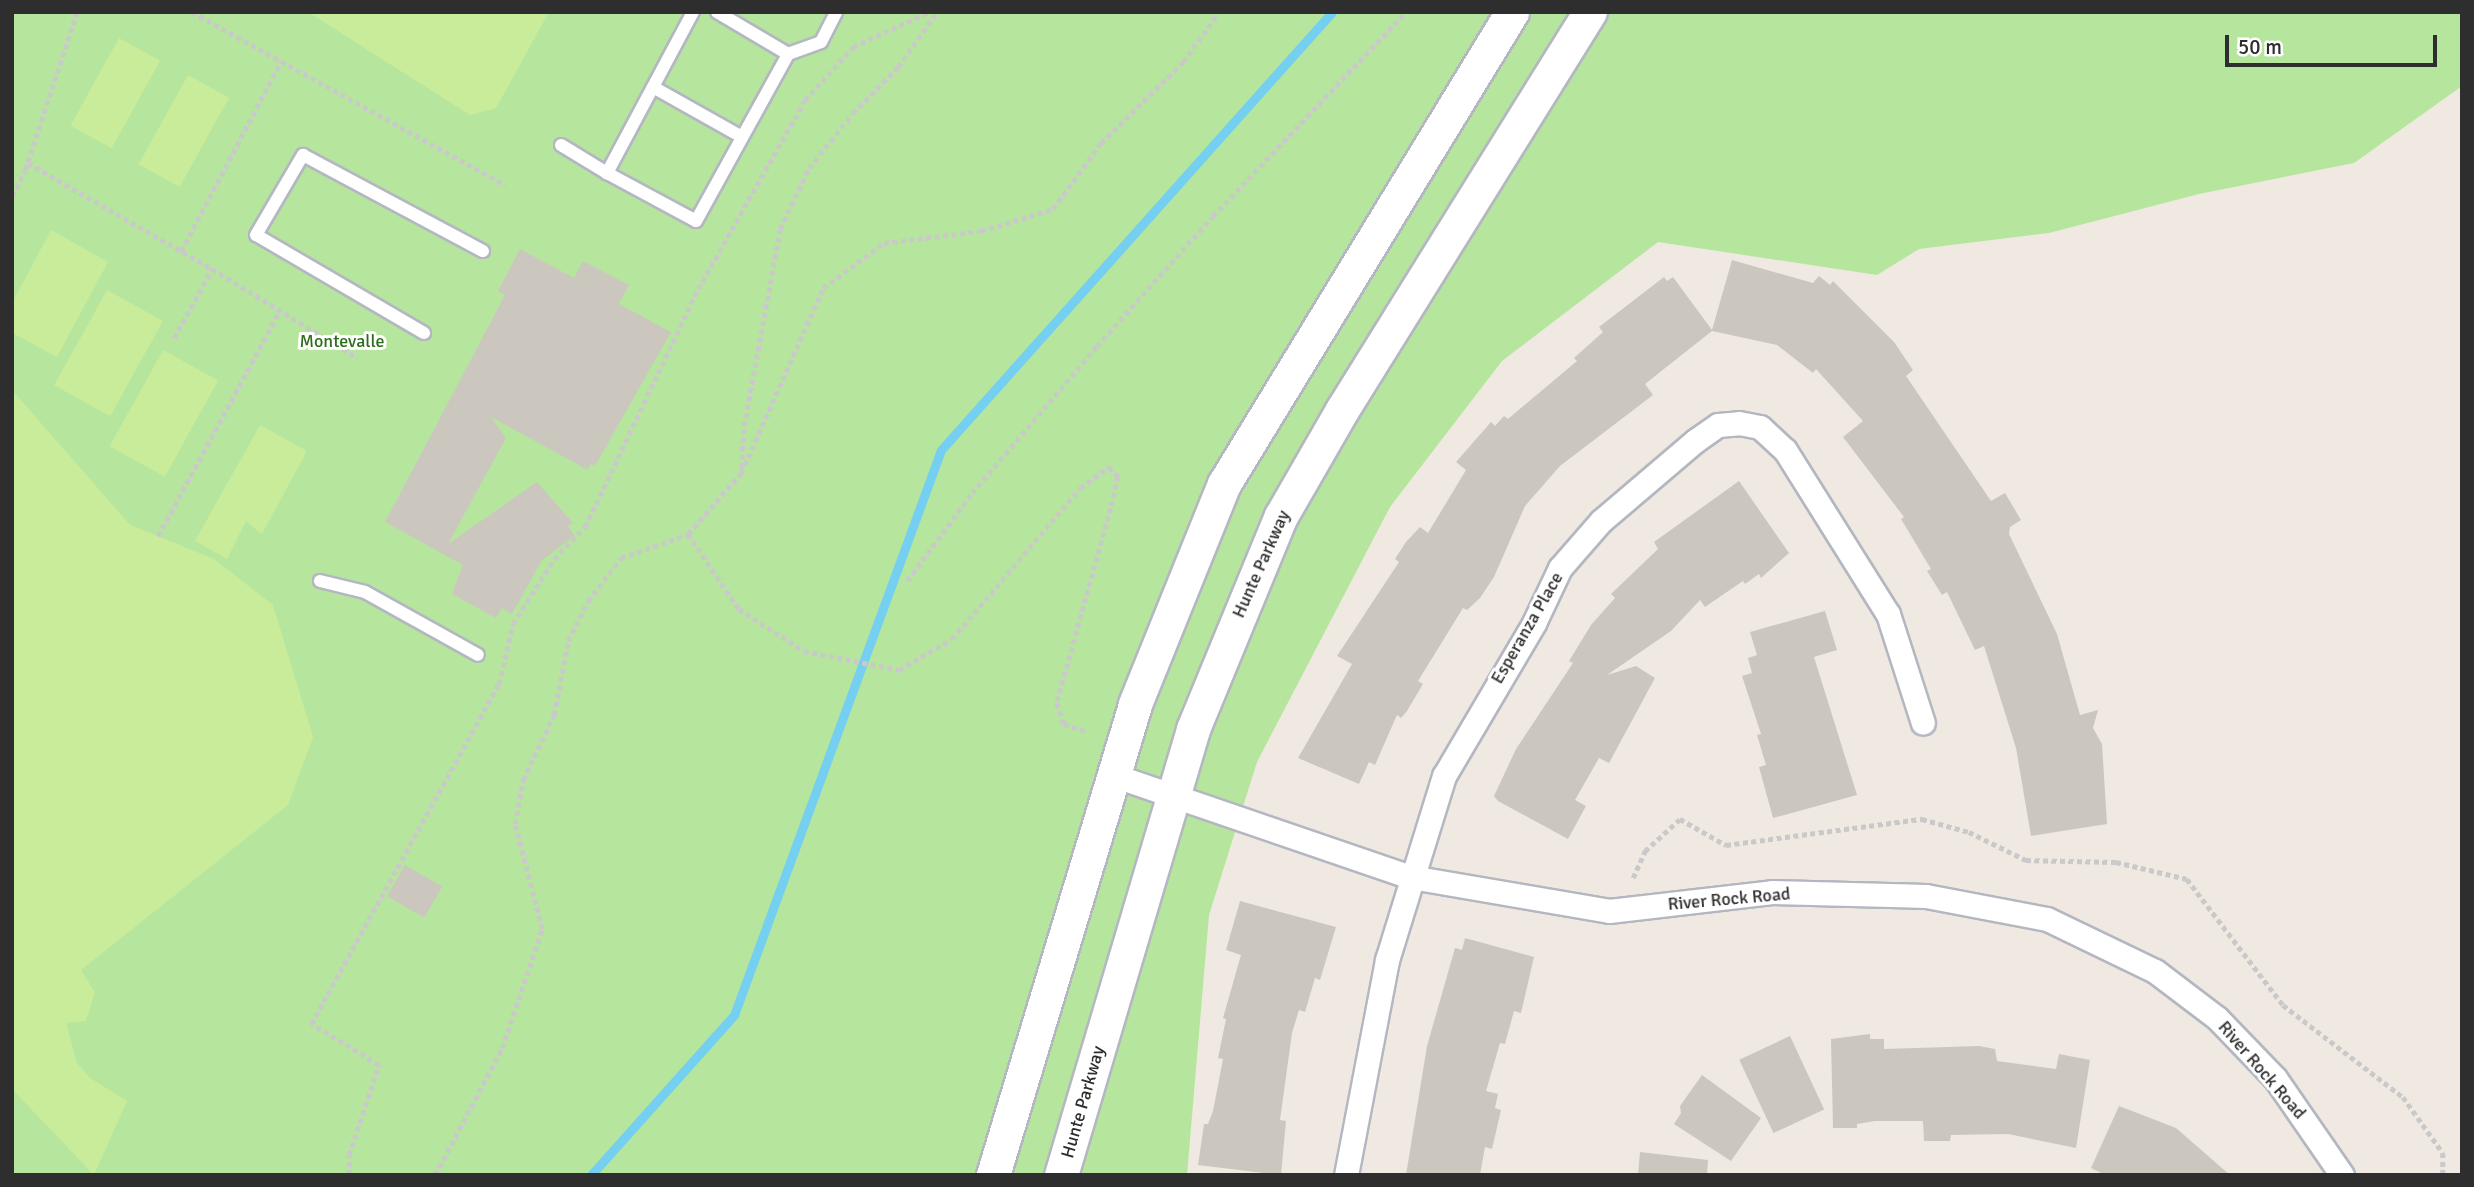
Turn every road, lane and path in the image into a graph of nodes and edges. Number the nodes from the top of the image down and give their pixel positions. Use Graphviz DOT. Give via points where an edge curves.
graph roads {
  1 [pos="77,12"];
  2 [pos="192,12"];
  3 [pos="693,12"];
  4 [pos="718,12"];
  5 [pos="836,12"];
  6 [pos="928,12"];
  7 [pos="937,12"];
  8 [pos="1219,12"];
  9 [pos="1406,12"];
  10 [pos="1512,12"];
  11 [pos="1590,12"];
  12 [pos="788,54"];
  13 [pos="281,61"];
  14 [pos="653,87"];
  15 [pos="742,137"];
  16 [pos="561,145"];
  17 [pos="28,163"];
  18 [pos="607,173"];
  19 [pos="505,185"];
  20 [pos="12,196"];
  21 [pos="181,251"];
  22 [pos="483,251"];
  23 [pos="212,269"];
  24 [pos="280,310"];
  25 [pos="424,333"];
  26 [pos="174,338"];
  27 [pos="358,358"];
  28 [pos="741,473"];
  29 [pos="688,534"];
  30 [pos="158,536"];
  31 [pos="907,580"];
  32 [pos="320,581"];
  33 [pos="478,656"];
  34 [pos="1923,723"];
  35 [pos="1085,731"];
  36 [pos="1113,775"];
  37 [pos="1174,795"];
  38 [pos="1411,877"];
  39 [pos="349,1175"];
  40 [pos="435,1175"];
  41 [pos="993,1175"];
  42 [pos="1061,1175"];
  43 [pos="1346,1175"];
  44 [pos="2342,1175"];
  1 -- 17 [label="path"];
  2 -- 13 [label="path"];
  3 -- 14 [label="lane"];
  4 -- 12 [label="lane"];
  5 -- 12 [label="lane" via="821,42"];
  6 -- 39 [label="path" via="853,47 805,100 698,289 585,527 554,559 513,624 499,684 311,1024 379,1065 349,1155"];
  7 -- 28 [label="path" via="898,66 809,168 780,229 744,426"];
  8 -- 28 [label="path" via="1183,62 1101,143 1054,209 981,231 884,243 823,288"];
  9 -- 31 [label="path" via="1097,346 972,493"];
  10 -- 36 [label="main road" via="1224,484 1135,704"];
  11 -- 37 [label="main road, Hunte Parkway" via="1281,516 1193,729"];
  12 -- 15 [label="lane"];
  13 -- 19 [label="path"];
  13 -- 21 [label="path"];
  14 -- 15 [label="lane"];
  14 -- 18 [label="lane"];
  15 -- 18 [label="lane" via="696,221"];
  16 -- 18 [label="lane"];
  17 -- 20 [label="path"];
  17 -- 21 [label="path"];
  21 -- 23 [label="path"];
  22 -- 25 [label="lane" via="303,155 256,235"];
  23 -- 24 [label="path"];
  23 -- 26 [label="path"];
  24 -- 27 [label="path"];
  24 -- 30 [label="path"];
  28 -- 29 [label="path"];
  29 -- 35 [label="path" via="739,609 804,651 899,670 952,639 1080,488 1109,467 1118,476 1111,508 1057,703 1064,723"];
  29 -- 40 [label="path" via="621,558 588,601 568,640 554,715 523,780 515,824 542,929 502,1048"];
  32 -- 33 [label="lane" via="365,592"];
  34 -- 38 [label="street, Esperanza Place" via="1888,614 1785,450 1760,428 1718,425 1601,521 1560,568 1534,623 1444,776"];
  36 -- 37 [label="street, River Rock Road"];
  36 -- 41 [label="main road"];
  37 -- 38 [label="street, River Rock Road"];
  37 -- 42 [label="main road, Hunte Parkway"];
  38 -- 43 [label="street, Esperanza Place" via="1370,1038"];
  38 -- 44 [label="street, River Rock Road" via="1609,911 1772,892 1926,896 2048,919 2155,971 2217,1018 2275,1078"];
}
